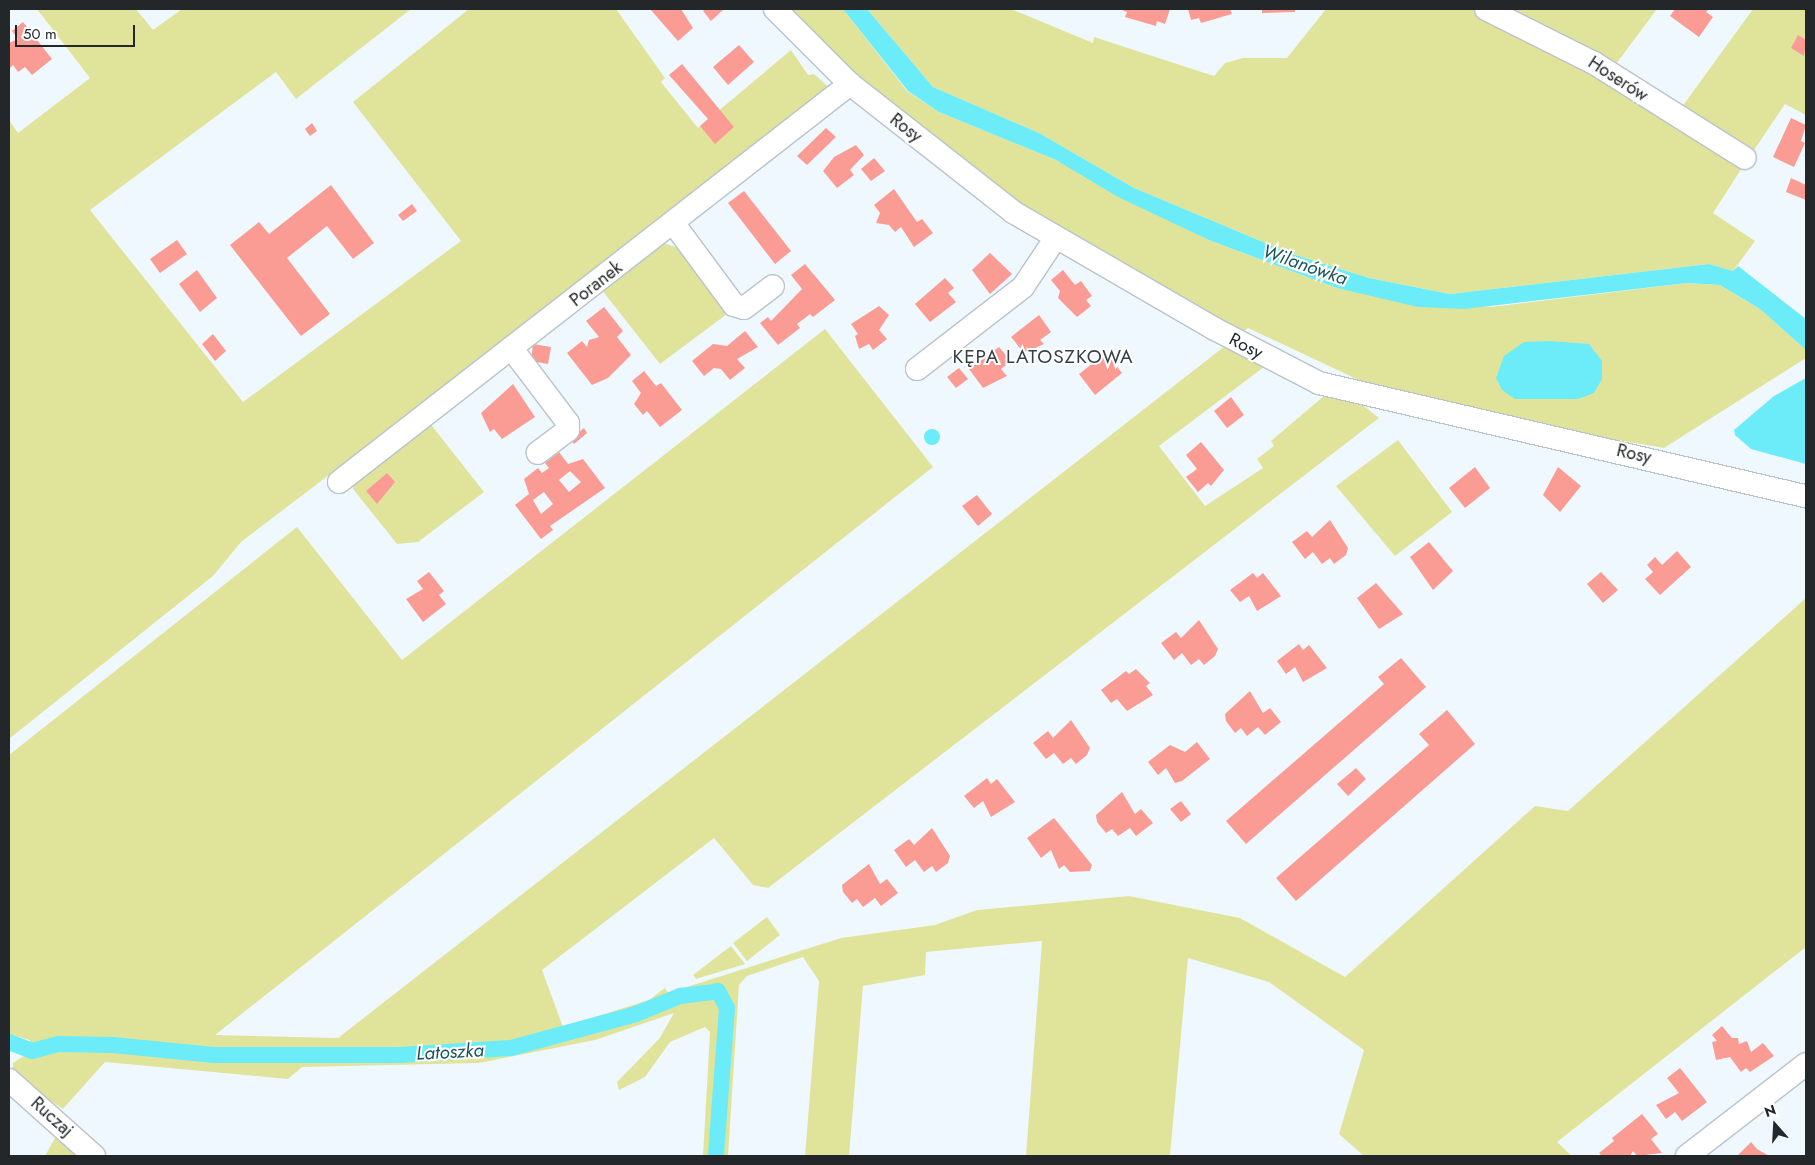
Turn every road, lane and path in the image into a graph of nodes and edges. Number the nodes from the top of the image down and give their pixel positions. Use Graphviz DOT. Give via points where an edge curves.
graph roads {
  1 [pos="776,9"];
  2 [pos="1486,9"];
  3 [pos="850,84"];
  4 [pos="1745,158"];
  5 [pos="674,224"];
  6 [pos="1055,239"];
  7 [pos="773,286"];
  8 [pos="512,349"];
  9 [pos="917,370"];
  10 [pos="538,454"];
  11 [pos="339,482"];
  12 [pos="1806,496"];
  13 [pos="1806,1064"];
  14 [pos="9,1080"];
  15 [pos="94,1156"];
  16 [pos="1687,1156"];
  1 -- 3 [label="street, Rosy"];
  2 -- 4 [label="street, Hoserów" via="1569,48"];
  3 -- 5 [label="street, Poranek"];
  3 -- 6 [label="street, Rosy" via="1012,212"];
  5 -- 7 [label="street" via="734,305 744,308"];
  5 -- 8 [label="street, Poranek"];
  6 -- 9 [label="street" via="1023,287"];
  6 -- 12 [label="street, Rosy" via="1319,383"];
  8 -- 10 [label="street" via="568,423 568,430"];
  8 -- 11 [label="street, Poranek"];
  13 -- 16 [label="street"];
  14 -- 15 [label="street, Ruczaj"];
}
